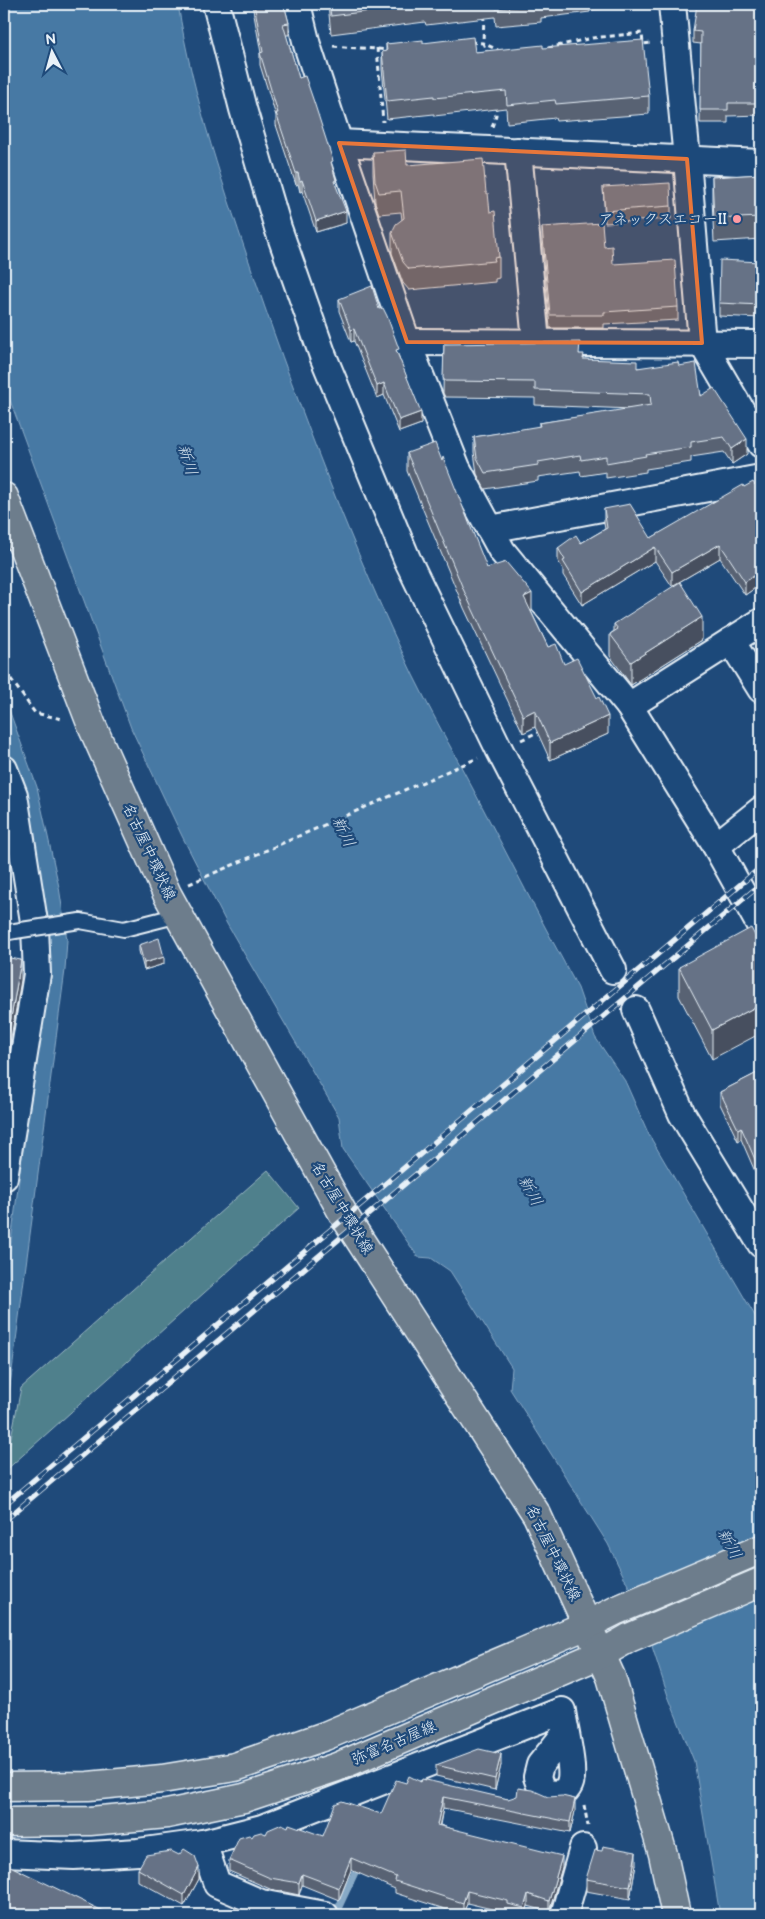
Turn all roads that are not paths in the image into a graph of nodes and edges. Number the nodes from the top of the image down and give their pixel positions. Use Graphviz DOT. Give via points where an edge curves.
graph roads {
  1 [pos="216,4"];
  2 [pos="297,4"];
  3 [pos="672,4"];
  4 [pos="339,143"];
  5 [pos="518,151"];
  6 [pos="687,159"];
  7 [pos="761,163"];
  8 [pos="407,342"];
  9 [pos="536,342"];
  10 [pos="702,343"];
  11 [pos="761,344"];
  12 [pos="761,444"];
  13 [pos="761,478"];
  14 [pos="4,497"];
  15 [pos="490,529"];
  16 [pos="761,622"];
  17 [pos="731,641"];
  18 [pos="761,689"];
  19 [pos="629,706"];
  20 [pos="4,769"];
  21 [pos="761,810"];
  22 [pos="716,846"];
  23 [pos="173,904"];
  24 [pos="761,927"];
  25 [pos="9,932"];
  26 [pos="613,970"];
  27 [pos="636,1010"];
  28 [pos="4,1176"];
  29 [pos="761,1244"];
  30 [pos="761,1549"];
  31 [pos="761,1582"];
  32 [pos="587,1625"];
  33 [pos="601,1654"];
  34 [pos="566,1734"];
  35 [pos="396,1776"];
  36 [pos="423,1783"];
  37 [pos="4,1787"];
  38 [pos="4,1822"];
  39 [pos="203,1843"];
  40 [pos="583,1848"];
  41 [pos="4,1853"];
  42 [pos="325,1915"];
  43 [pos="564,1915"];
  44 [pos="676,1915"];
  1 -- 26 [label="street" via="278,228 323,356 407,559 499,749"];
  2 -- 4 [label="street" via="307,46"];
  3 -- 6 [label="street"];
  4 -- 5 [label="street"];
  4 -- 8 [label="street"];
  5 -- 6 [label="street"];
  5 -- 9 [label="street"];
  6 -- 7 [label="street"];
  6 -- 10 [label="street"];
  8 -- 9 [label="street"];
  8 -- 15 [label="street" via="457,468"];
  9 -- 10 [label="street"];
  10 -- 11 [label="street"];
  10 -- 12 [label="street"];
  13 -- 15 [label="street"];
  14 -- 23 [label="main road, 名古屋中環状線" via="92,726"];
  15 -- 19 [label="street" via="502,551"];
  16 -- 17 [label="street"];
  17 -- 18 [label="street"];
  17 -- 19 [label="street"];
  19 -- 22 [label="street"];
  20 -- 28 [label="street" via="14,795 35,928 37,974"];
  21 -- 22 [label="street"];
  22 -- 24 [label="street"];
  23 -- 25 [label="lane, bridge" via="124,929 80,922"];
  23 -- 32 [label="main road, 名古屋中環状線" via="345,1217 537,1515"];
  27 -- 29 [label="street" via="682,1114"];
  30 -- 32 [label="main road"];
  31 -- 33 [label="main road, 弥富名古屋線" via="629,1638"];
  32 -- 33 [label="main road, 名古屋中環状線"];
  32 -- 37 [label="main road" via="325,1736 235,1766 162,1779 88,1786"];
  33 -- 38 [label="main road, 弥富名古屋線" via="337,1767 244,1798 167,1814 90,1821"];
  33 -- 44 [label="main road, 名古屋中環状線" via="612,1677 663,1854"];
  34 -- 34 [label="street" via="572,1776 570,1786 563,1793 542,1791 537,1777 540,1765"];
  34 -- 35 [label="street" via="562,1711"];
  35 -- 36 [label="lane"];
  35 -- 39 [label="street" via="262,1828"];
  39 -- 41 [label="street" via="74,1856"];
  39 -- 42 [label="street" via="217,1884 261,1903"];
  40 -- 43 [label="street"];
}
